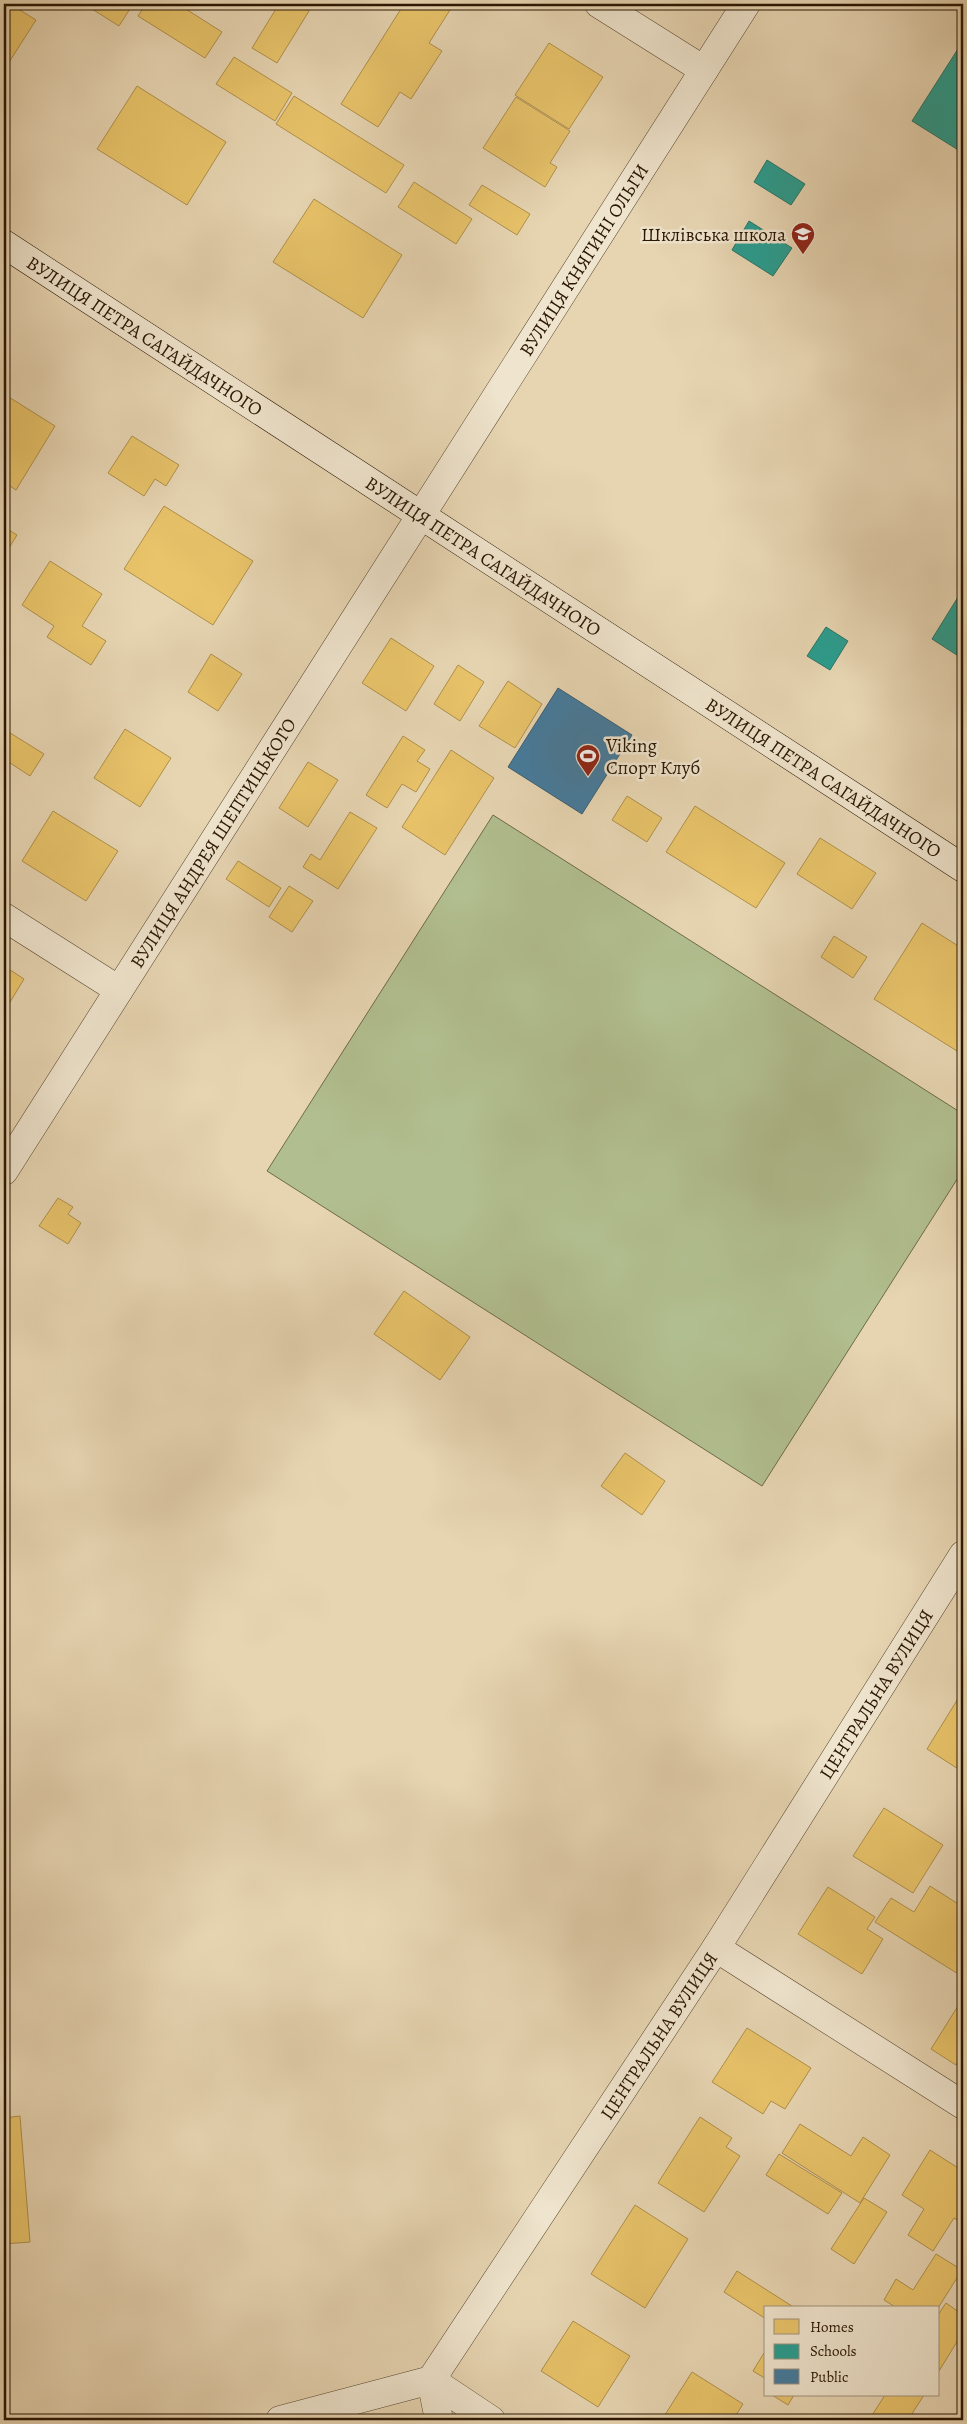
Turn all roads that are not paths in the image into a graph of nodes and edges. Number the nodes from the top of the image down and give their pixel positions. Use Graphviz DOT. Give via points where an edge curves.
graph roads {
  1 [pos="599,4"];
  2 [pos="746,4"];
  3 [pos="704,70"];
  4 [pos="4,244"];
  5 [pos="421,515"];
  6 [pos="963,868"];
  7 [pos="4,917"];
  8 [pos="119,990"];
  9 [pos="4,1171"];
  10 [pos="963,1555"];
  11 [pos="716,1948"];
  12 [pos="963,2105"];
  13 [pos="431,2380"];
  14 [pos="280,2420"];
  15 [pos="439,2420"];
  16 [pos="491,2420"];
  1 -- 3 [label="street"];
  2 -- 3 [label="street, ВУЛИЦЯ КНЯГИНІ ОЛЬГИ"];
  3 -- 5 [label="street, ВУЛИЦЯ КНЯГИНІ ОЛЬГИ"];
  4 -- 5 [label="street, ВУЛИЦЯ ПЕТРА САГАЙДАЧНОГО"];
  5 -- 6 [label="street, ВУЛИЦЯ ПЕТРА САГАЙДАЧНОГО"];
  5 -- 8 [label="street, ВУЛИЦЯ АНДРЕЯ ШЕПТИЦЬКОГО"];
  7 -- 8 [label="street"];
  8 -- 9 [label="street, ВУЛИЦЯ АНДРЕЯ ШЕПТИЦЬКОГО"];
  10 -- 11 [label="street, ЦЕНТРАЛЬНА ВУЛИЦЯ"];
  11 -- 12 [label="street"];
  11 -- 13 [label="street, ЦЕНТРАЛЬНА ВУЛИЦЯ"];
  13 -- 14 [label="street"];
  13 -- 15 [label="street"];
  13 -- 16 [label="street"];
}
